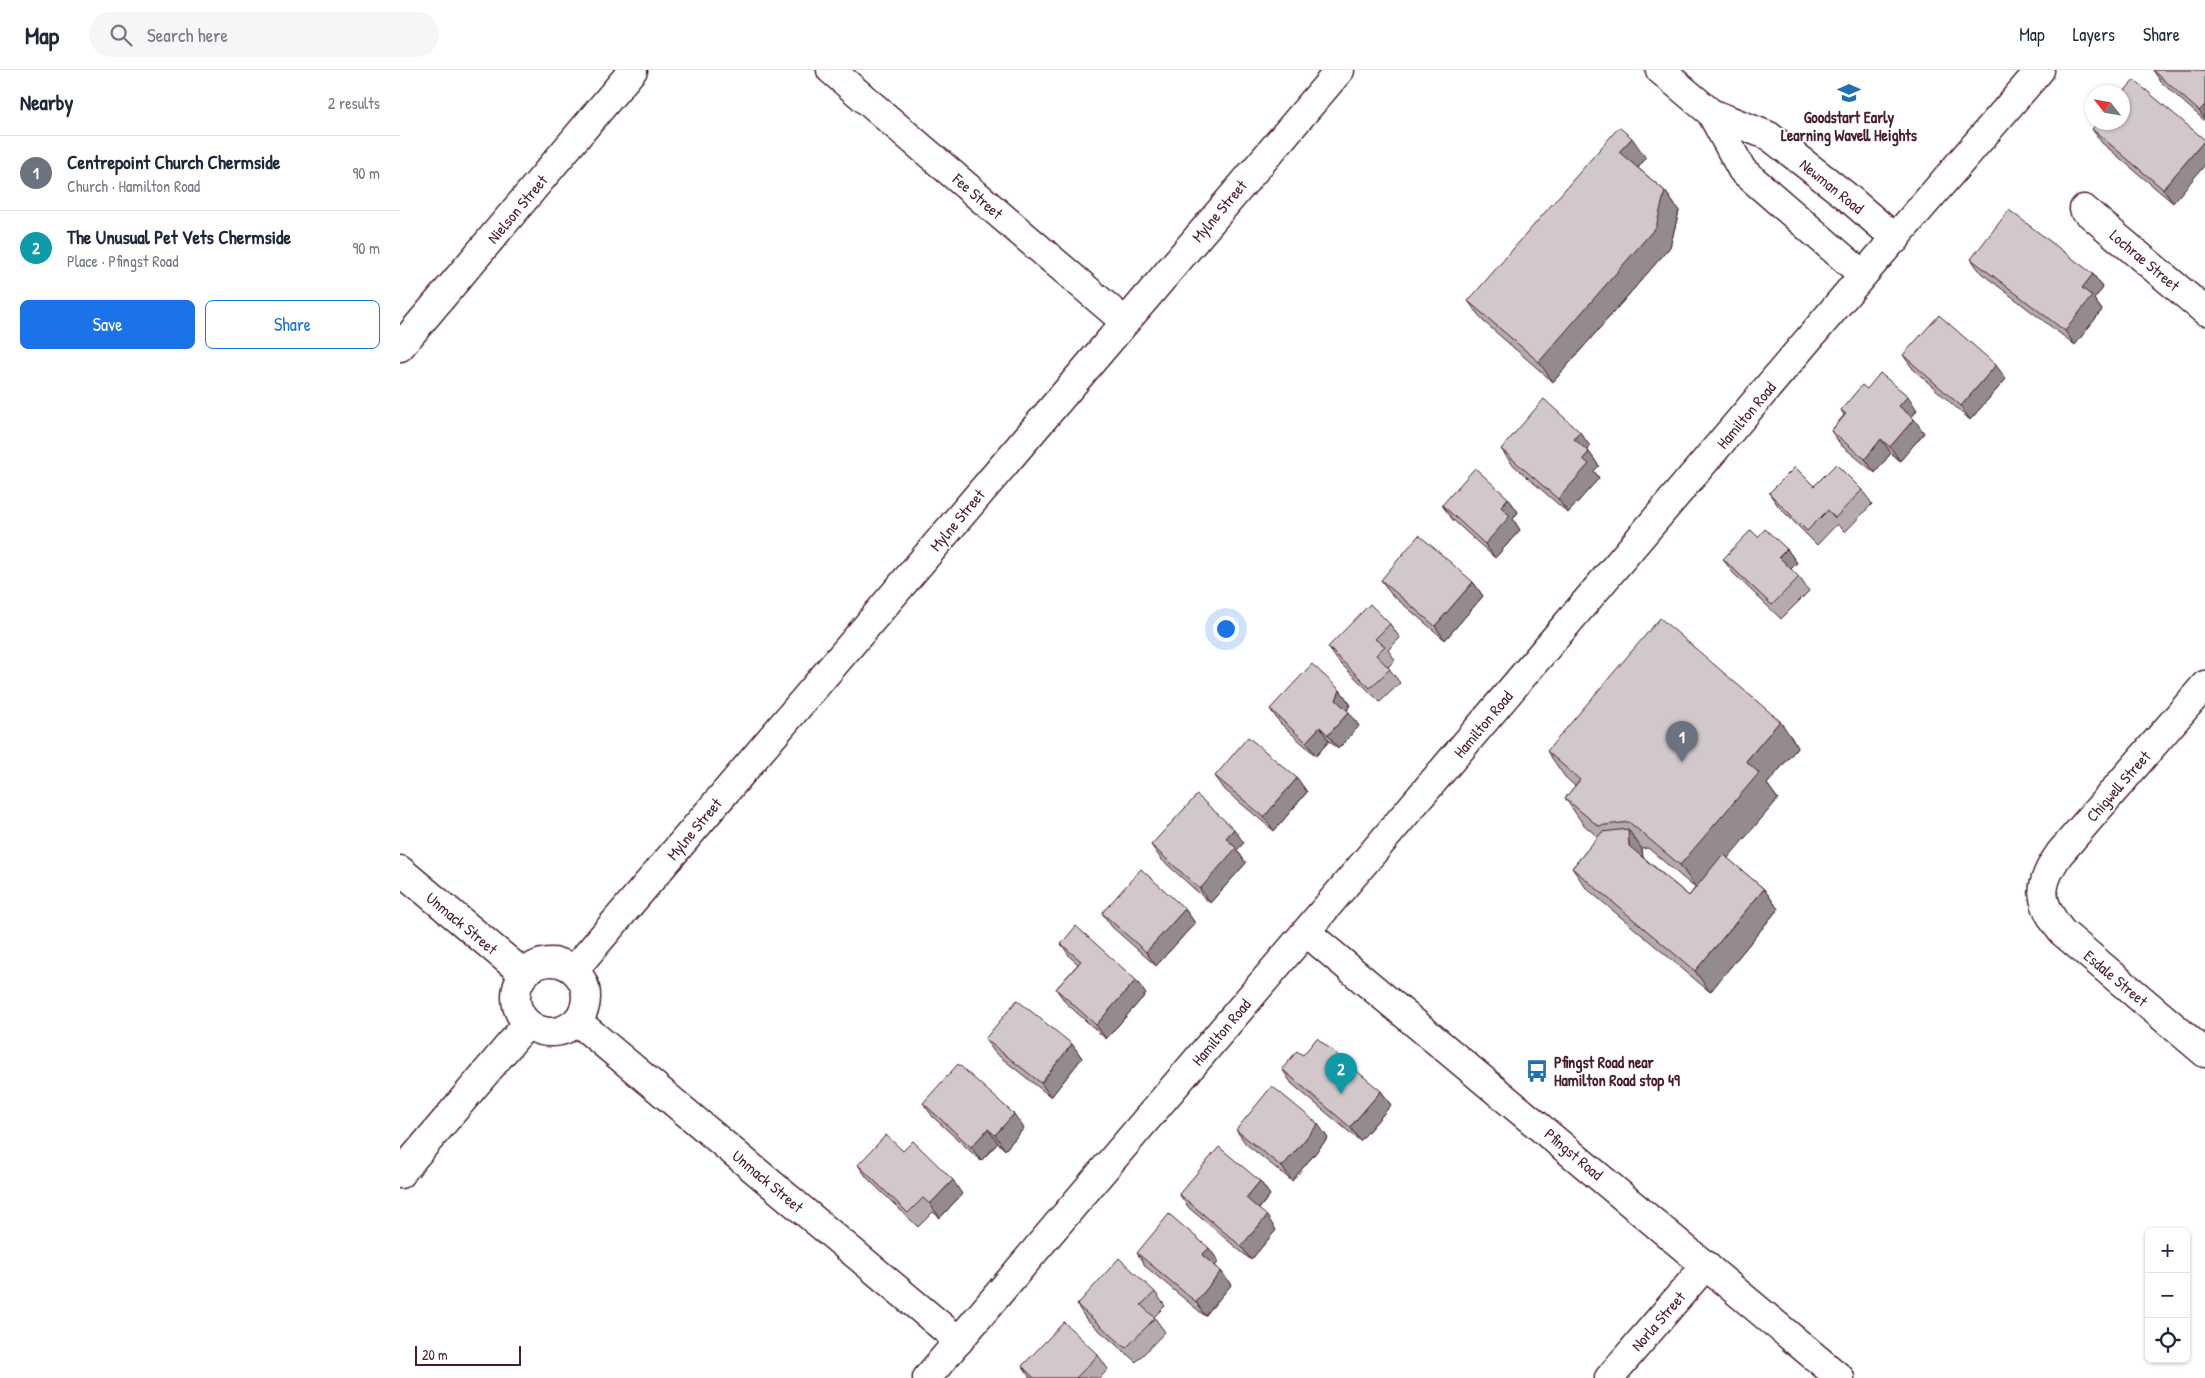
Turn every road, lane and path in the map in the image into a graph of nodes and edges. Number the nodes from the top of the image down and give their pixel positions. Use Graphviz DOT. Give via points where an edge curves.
graph roads {
  1 [pos="633,70"];
  2 [pos="831,70"];
  3 [pos="1340,70"];
  4 [pos="1660,70"];
  5 [pos="2040,70"];
  6 [pos="1710,113"];
  7 [pos="2084,209"];
  8 [pos="1896,239"];
  9 [pos="1863,276"];
  10 [pos="2205,311"];
  11 [pos="1125,322"];
  12 [pos="400,347"];
  13 [pos="2205,685"];
  14 [pos="400,870"];
  15 [pos="2042,893"];
  16 [pos="1306,932"];
  17 [pos="574,970"];
  18 [pos="524,974"];
  19 [pos="578,1021"];
  20 [pos="527,1024"];
  21 [pos="2205,1053"];
  22 [pos="400,1174"];
  23 [pos="1706,1265"];
  24 [pos="959,1341"];
  25 [pos="927,1378"];
  26 [pos="1610,1378"];
  27 [pos="1840,1378"];
  1 -- 12 [label="street, Nielson Street"];
  2 -- 11 [label="street, Fee Street"];
  3 -- 11 [label="street, Mylne Street"];
  4 -- 6 [label="street, Newman Road"];
  5 -- 8 [label="street, Hamilton Road"];
  6 -- 8 [label="street, Newman Road" via="1769,136"];
  6 -- 9 [label="street, Newman Road" via="1742,170"];
  7 -- 10 [label="street, Lochrae Street"];
  8 -- 9 [label="street, Hamilton Road"];
  9 -- 16 [label="street, Hamilton Road"];
  11 -- 17 [label="street, Mylne Street"];
  13 -- 15 [label="street, Chigwell Street" via="2060,853 2044,880"];
  14 -- 18 [label="street, Unmack Street"];
  15 -- 21 [label="street, Esdale Street" via="2051,918 2062,932"];
  16 -- 23 [label="street, Pfingst Road"];
  16 -- 24 [label="street, Hamilton Road"];
  17 -- 18 [label="street" via="565,964 543,962"];
  17 -- 19 [label="street" via="585,989 583,1011"];
  18 -- 20 [label="street" via="515,994 520,1016"];
  19 -- 20 [label="street" via="558,1032 536,1030"];
  19 -- 24 [label="street, Unmack Street"];
  20 -- 22 [label="street"];
  23 -- 26 [label="street, Norla Street"];
  23 -- 27 [label="street, Pfingst Road"];
  24 -- 25 [label="street, Hamilton Road"];
}
